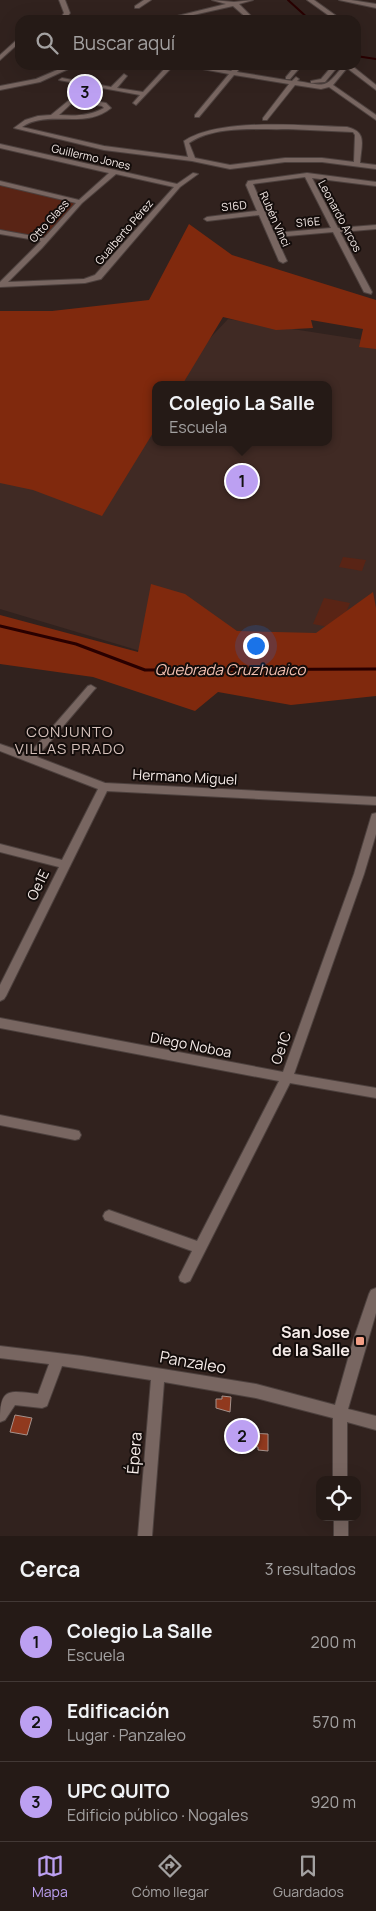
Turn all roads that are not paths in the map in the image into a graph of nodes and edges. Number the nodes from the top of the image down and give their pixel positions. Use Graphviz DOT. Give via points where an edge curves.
graph roads {
  1 [pos="62,0"];
  2 [pos="148,0"];
  3 [pos="215,0"];
  4 [pos="250,0"];
  5 [pos="310,0"];
  6 [pos="342,0"];
  7 [pos="235,4"];
  8 [pos="376,6"];
  9 [pos="137,7"];
  10 [pos="66,15"];
  11 [pos="186,15"];
  12 [pos="247,15"];
  13 [pos="332,15"];
  14 [pos="15,44"];
  15 [pos="0,58"];
  16 [pos="63,70"];
  17 [pos="166,70"];
  18 [pos="231,70"];
  19 [pos="238,70"];
  20 [pos="297,70"];
  21 [pos="332,70"];
  22 [pos="343,70"];
  23 [pos="353,70"];
  24 [pos="124,76"];
  25 [pos="62,80"];
  26 [pos="293,80"];
  27 [pos="330,85"];
  28 [pos="0,88"];
  29 [pos="113,88"];
  30 [pos="376,88"];
  31 [pos="144,94"];
  32 [pos="136,103"];
  33 [pos="53,116"];
  34 [pos="197,116"];
  35 [pos="376,118"];
  36 [pos="265,119"];
  37 [pos="0,146"];
  38 [pos="192,159"];
  39 [pos="357,163"];
  40 [pos="376,167"];
  41 [pos="114,172"];
  42 [pos="195,174"];
  43 [pos="307,175"];
  44 [pos="0,183"];
  45 [pos="376,184"];
  46 [pos="178,186"];
  47 [pos="80,202"];
  48 [pos="262,213"];
  49 [pos="207,219"];
  50 [pos="376,227"];
  51 [pos="336,230"];
  52 [pos="0,232"];
  53 [pos="272,235"];
  54 [pos="45,240"];
  55 [pos="283,261"];
  56 [pos="0,285"];
  57 [pos="368,292"];
  58 [pos="90,688"];
  59 [pos="0,747"];
  60 [pos="30,759"];
  61 [pos="104,787"];
  62 [pos="376,801"];
  63 [pos="376,817"];
  64 [pos="0,848"];
  65 [pos="65,865"];
  66 [pos="0,996"];
  67 [pos="0,1023"];
  68 [pos="287,1078"];
  69 [pos="376,1093"];
  70 [pos="0,1120"];
  71 [pos="75,1136"];
  72 [pos="109,1216"];
  73 [pos="200,1248"];
  74 [pos="185,1277"];
  75 [pos="376,1294"];
  76 [pos="0,1352"];
  77 [pos="58,1359"];
  78 [pos="158,1374"];
  79 [pos="340,1412"];
  80 [pos="0,1415"];
  81 [pos="376,1424"];
  82 [pos="340,1476"];
  83 [pos="340,1521"];
  84 [pos="145,1536"];
  85 [pos="341,1536"];
  1 -- 10 [label="street"];
  2 -- 9 [label="street"];
  3 -- 7 [label="street"];
  4 -- 7 [label="street"];
  5 -- 13 [label="street"];
  6 -- 8 [label="street"];
  7 -- 11 [label="street"];
  7 -- 12 [label="street"];
  14 -- 15 [label="street"];
  16 -- 28 [label="street" via="38,81"];
  17 -- 31 [label="street"];
  18 -- 34 [label="street"];
  19 -- 26 [label="street"];
  20 -- 26 [label="street"];
  21 -- 26 [label="street" via="322,82"];
  22 -- 27 [label="street"];
  23 -- 30 [label="street"];
  24 -- 29 [label="street"];
  25 -- 29 [label="street"];
  26 -- 27 [label="street" via="321,87"];
  26 -- 36 [label="street"];
  27 -- 35 [label="street"];
  29 -- 31 [label="street"];
  31 -- 32 [label="street"];
  33 -- 33 [label="street" via="94,117 108,108 104,104 74,99"];
  33 -- 38 [label="street" via="23,122 18,128 104,148"];
  37 -- 41 [label="street, Guillermo Jones"];
  38 -- 39 [label="street" via="235,167 285,160"];
  38 -- 39 [label="street" via="186,142 206,132 249,128 347,129 358,135"];
  39 -- 40 [label="street"];
  41 -- 46 [label="street, Guillermo Jones"];
  41 -- 47 [label="street, Otto Glass"];
  42 -- 46 [label="street, Gualberto Pérez"];
  43 -- 45 [label="street"];
  43 -- 48 [label="street, Rubén Vinci" via="250,182"];
  43 -- 51 [label="street, Leonardo Arcos"];
  44 -- 47 [label="street"];
  46 -- 56 [label="street, Gualberto Pérez" via="98,277 85,281"];
  47 -- 54 [label="street, Otto Glass"];
  48 -- 49 [label="street, S16D"];
  48 -- 53 [label="street, Rubén Vinci"];
  50 -- 51 [label="street, S16E"];
  51 -- 53 [label="street, S16E"];
  51 -- 57 [label="street, Leonardo Arcos"];
  52 -- 54 [label="street"];
  53 -- 55 [label="street, Rubén Vinci"];
  54 -- 56 [label="street, Otto Glass"];
  58 -- 60 [label="street"];
  59 -- 60 [label="street, Hermano Miguel"];
  60 -- 61 [label="street, Hermano Miguel"];
  61 -- 62 [label="street, Hermano Miguel"];
  61 -- 65 [label="street, Oe1E"];
  63 -- 68 [label="street, Oe1C"];
  64 -- 65 [label="street"];
  65 -- 66 [label="street, Oe1E"];
  67 -- 68 [label="street, Diego Noboa"];
  68 -- 69 [label="street, Diego Noboa"];
  68 -- 73 [label="street, Oe1C"];
  70 -- 71 [label="street"];
  72 -- 73 [label="street"];
  73 -- 74 [label="street, Oe1C"];
  75 -- 79 [label="street"];
  76 -- 77 [label="street, Panzaleo"];
  77 -- 78 [label="street, Panzaleo"];
  77 -- 80 [label="street" via="42,1401 12,1398"];
  78 -- 79 [label="street, Panzaleo" via="256,1390"];
  78 -- 84 [label="street, Épera"];
  79 -- 81 [label="street, Panzaleo"];
  79 -- 82 [label="street"];
  83 -- 85 [label="street"];
}
